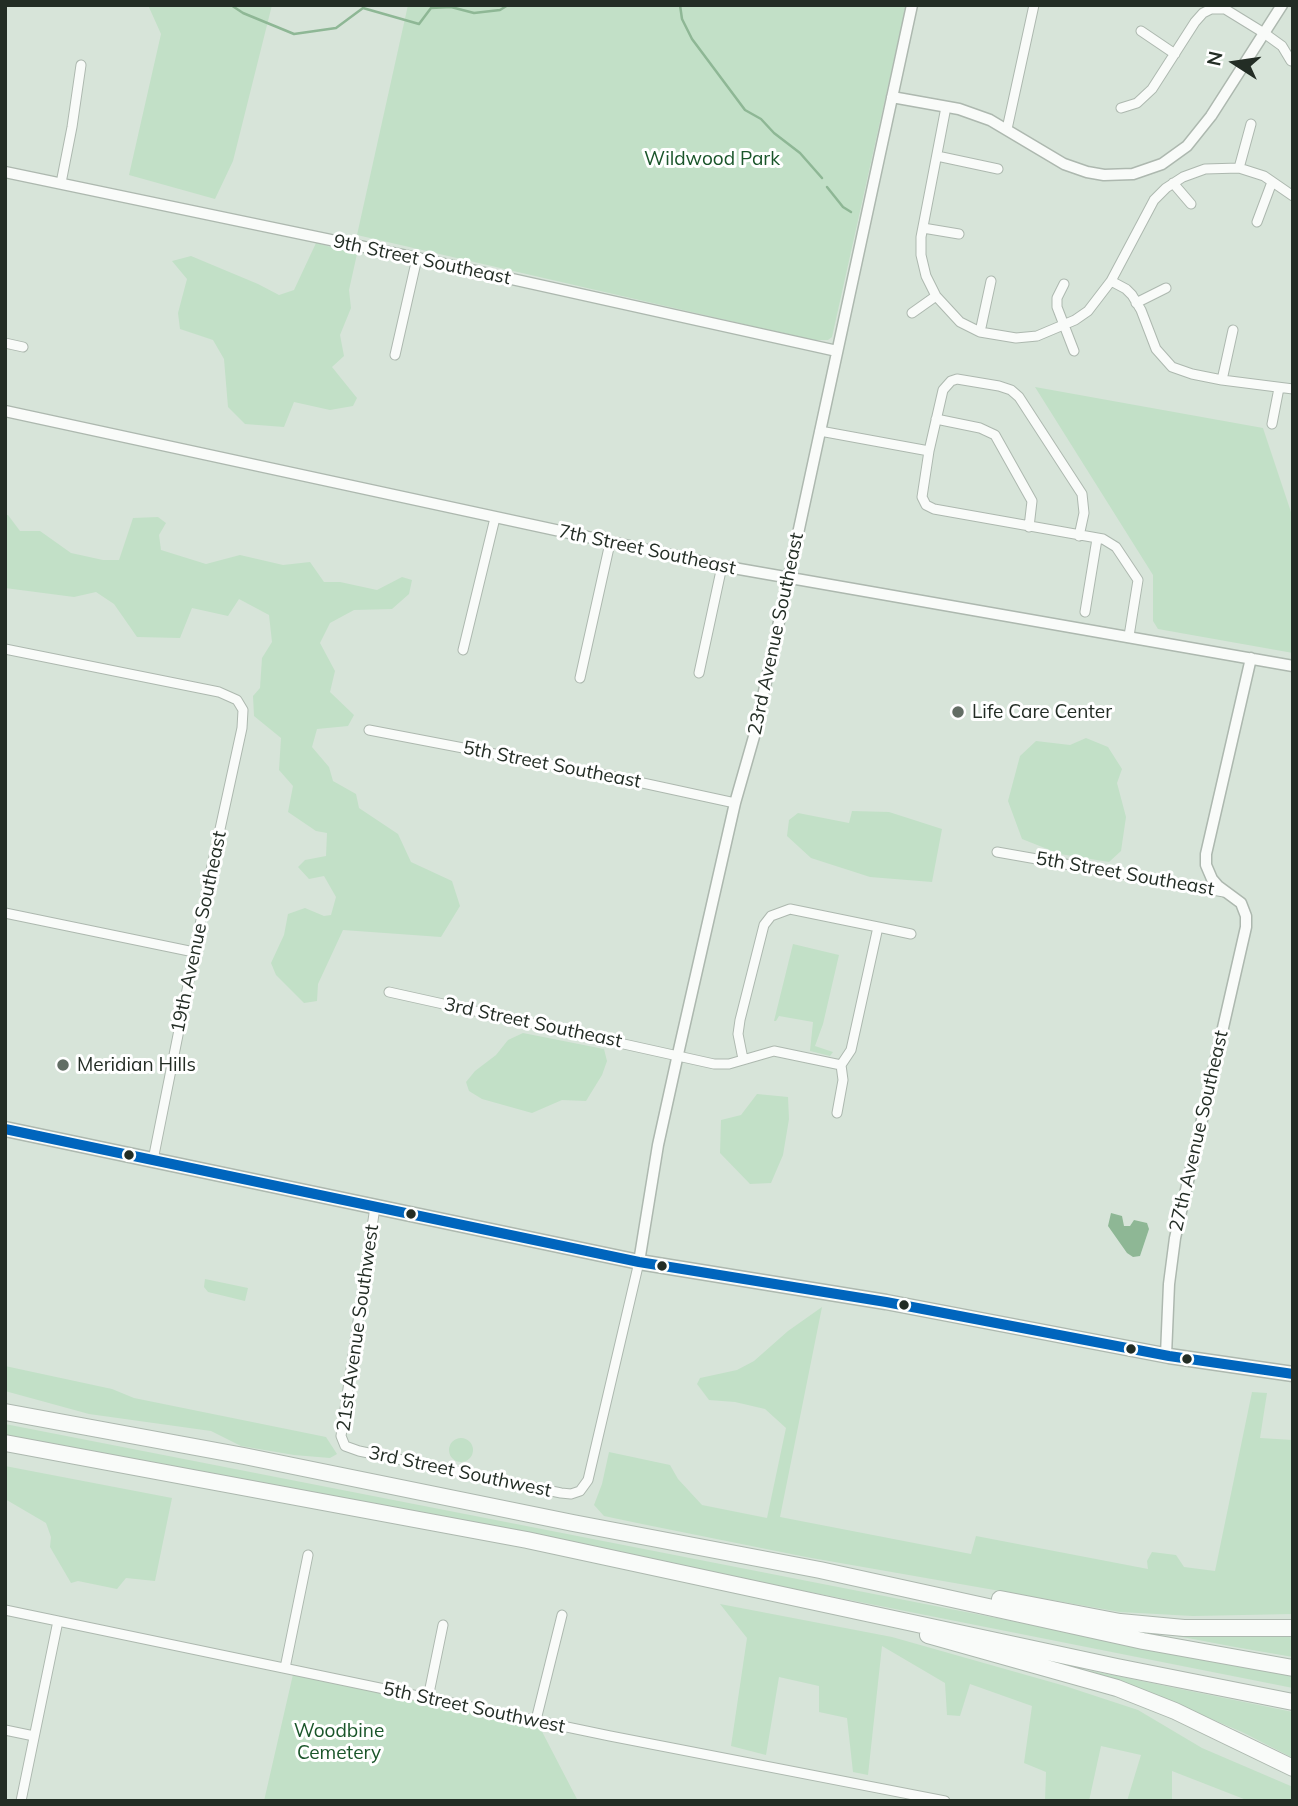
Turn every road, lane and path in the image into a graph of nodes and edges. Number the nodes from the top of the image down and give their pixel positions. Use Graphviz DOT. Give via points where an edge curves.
graph roads {
  1 [pos="912,5"];
  2 [pos="1034,5"];
  3 [pos="1282,5"];
  4 [pos="1141,31"];
  5 [pos="1264,33"];
  6 [pos="1175,54"];
  7 [pos="1291,61"];
  8 [pos="80,65"];
  9 [pos="892,97"];
  10 [pos="946,107"];
  11 [pos="1121,108"];
  12 [pos="1251,124"];
  13 [pos="1007,129"];
  14 [pos="937,156"];
  15 [pos="1239,168"];
  16 [pos="998,169"];
  17 [pos="5,172"];
  18 [pos="1272,182"];
  19 [pos="61,183"];
  20 [pos="1173,183"];
  21 [pos="1291,192"];
  22 [pos="1191,204"];
  23 [pos="1257,222"];
  24 [pos="923,228"];
  25 [pos="958,234"];
  26 [pos="416,258"];
  27 [pos="991,281"];
  28 [pos="1111,281"];
  29 [pos="1064,284"];
  30 [pos="1166,288"];
  31 [pos="936,296"];
  32 [pos="1136,303"];
  33 [pos="912,313"];
  34 [pos="1064,326"];
  35 [pos="1233,330"];
  36 [pos="980,332"];
  37 [pos="5,343"];
  38 [pos="23,346"];
  39 [pos="837,351"];
  40 [pos="1074,351"];
  41 [pos="395,355"];
  42 [pos="1222,380"];
  43 [pos="1279,388"];
  44 [pos="1293,389"];
  45 [pos="5,411"];
  46 [pos="936,419"];
  47 [pos="1272,424"];
  48 [pos="820,431"];
  49 [pos="929,451"];
  50 [pos="495,518"];
  51 [pos="1029,527"];
  52 [pos="1079,536"];
  53 [pos="1097,539"];
  54 [pos="610,543"];
  55 [pos="722,566"];
  56 [pos="789,578"];
  57 [pos="1085,612"];
  58 [pos="1129,636"];
  59 [pos="5,649"];
  60 [pos="463,650"];
  61 [pos="1251,659"];
  62 [pos="1293,666"];
  63 [pos="699,673"];
  64 [pos="580,678"];
  65 [pos="369,730"];
  66 [pos="735,803"];
  67 [pos="998,852"];
  68 [pos="1226,892"];
  69 [pos="1245,909"];
  70 [pos="5,913"];
  71 [pos="878,927"];
  72 [pos="911,933"];
  73 [pos="194,952"];
  74 [pos="389,992"];
  75 [pos="678,1054"];
  76 [pos="743,1059"];
  77 [pos="841,1065"];
  78 [pos="837,1113"];
  79 [pos="5,1129"];
  80 [pos="153,1160"];
  81 [pos="375,1207"];
  82 [pos="639,1262"];
  83 [pos="1166,1355"];
  84 [pos="1293,1374"];
  85 [pos="5,1412"];
  86 [pos="5,1443"];
  87 [pos="348,1448"];
  88 [pos="308,1555"];
  89 [pos="820,1570"];
  90 [pos="815,1601"];
  91 [pos="5,1610"];
  92 [pos="562,1615"];
  93 [pos="58,1621"];
  94 [pos="443,1625"];
  95 [pos="1293,1628"];
  96 [pos="285,1668"];
  97 [pos="1293,1668"];
  98 [pos="428,1698"];
  99 [pos="1293,1702"];
  100 [pos="536,1720"];
  101 [pos="5,1730"];
  102 [pos="34,1736"];
  103 [pos="1293,1768"];
  104 [pos="21,1801"];
  105 [pos="945,1801"];
  1 -- 9 [label="street, 23rd Avenue Southeast"];
  2 -- 13 [label="street"];
  3 -- 5 [label="street"];
  4 -- 6 [label="street"];
  5 -- 6 [label="street" via="1225,9 1211,9 1200,16"];
  5 -- 7 [label="street" via="1282,46"];
  5 -- 13 [label="street" via="1196,135 1179,153 1155,167 1123,174 1087,172 1064,164"];
  6 -- 11 [label="street" via="1152,89 1137,103"];
  8 -- 19 [label="street"];
  9 -- 10 [label="street"];
  9 -- 39 [label="street, 23rd Avenue Southeast"];
  10 -- 13 [label="street"];
  10 -- 14 [label="street"];
  12 -- 15 [label="street"];
  14 -- 16 [label="street"];
  14 -- 24 [label="street"];
  15 -- 18 [label="street"];
  15 -- 20 [label="street" via="1205,169"];
  17 -- 19 [label="street, 9th Street Southeast"];
  18 -- 21 [label="street"];
  18 -- 23 [label="street"];
  19 -- 26 [label="street, 9th Street Southeast"];
  20 -- 22 [label="street"];
  20 -- 28 [label="street" via="1146,211"];
  24 -- 25 [label="street"];
  24 -- 31 [label="street" via="923,266"];
  26 -- 39 [label="street, 9th Street Southeast"];
  26 -- 41 [label="street"];
  27 -- 36 [label="street"];
  28 -- 32 [label="street" via="1126,289"];
  28 -- 34 [label="street" via="1088,310"];
  29 -- 34 [label="street" via="1057,303"];
  30 -- 32 [label="street"];
  31 -- 33 [label="street"];
  31 -- 36 [label="street" via="960,322"];
  32 -- 42 [label="street" via="1166,363"];
  34 -- 36 [label="street" via="1025,338"];
  34 -- 40 [label="street"];
  35 -- 42 [label="street"];
  37 -- 38 [label="street"];
  39 -- 48 [label="street, 23rd Avenue Southeast"];
  42 -- 43 [label="street"];
  43 -- 44 [label="street"];
  43 -- 47 [label="street"];
  45 -- 50 [label="street, 7th Street Southeast"];
  46 -- 49 [label="street"];
  46 -- 51 [label="street" via="995,435 1032,501"];
  46 -- 52 [label="street" via="943,390 957,379 999,386 1019,397 1082,494"];
  48 -- 49 [label="street"];
  48 -- 56 [label="street, 23rd Avenue Southeast"];
  49 -- 51 [label="street" via="922,497 926,505"];
  50 -- 54 [label="street, 7th Street Southeast"];
  50 -- 60 [label="street"];
  51 -- 52 [label="street"];
  52 -- 53 [label="street"];
  53 -- 57 [label="street"];
  53 -- 58 [label="street" via="1116,547 1138,580"];
  54 -- 55 [label="street, 7th Street Southeast"];
  54 -- 64 [label="street"];
  55 -- 56 [label="street, 7th Street Southeast"];
  55 -- 63 [label="street"];
  56 -- 58 [label="street, 7th Street Southeast"];
  56 -- 66 [label="street, 23rd Avenue Southeast"];
  58 -- 61 [label="street, 7th Street Southeast"];
  59 -- 73 [label="street, 19th Avenue Southeast" via="203,688 227,694 240,705 242,729"];
  61 -- 62 [label="street, 7th Street Southeast"];
  61 -- 68 [label="street" via="1206,854 1208,873"];
  65 -- 66 [label="street, 5th Street Southeast"];
  66 -- 75 [label="street, 23rd Avenue Southeast"];
  67 -- 68 [label="street, 5th Street Southeast"];
  68 -- 69 [label="street, 5th Street Southeast"];
  69 -- 83 [label="street, 27th Avenue Southeast" via="1246,927 1175,1238"];
  70 -- 73 [label="street"];
  71 -- 72 [label="street"];
  71 -- 76 [label="street" via="790,909 771,916 764,925 740,1020"];
  71 -- 77 [label="street" via="851,1050"];
  73 -- 80 [label="street, 19th Avenue Southeast"];
  74 -- 75 [label="street, 3rd Street Southeast"];
  75 -- 76 [label="street, 3rd Street Southeast" via="721,1065"];
  75 -- 82 [label="street, 23rd Avenue Southeast"];
  76 -- 77 [label="street, 3rd Street Southeast" via="774,1051"];
  77 -- 78 [label="street"];
  79 -- 80 [label="main road"];
  80 -- 81 [label="main road"];
  81 -- 82 [label="main road"];
  81 -- 87 [label="street, 21st Avenue Southwest" via="341,1429 342,1442"];
  82 -- 83 [label="main road" via="886,1302"];
  82 -- 87 [label="street, 3rd Street Southwest" via="583,1489 551,1492"];
  83 -- 84 [label="main road"];
  85 -- 89 [label="highway"];
  86 -- 90 [label="highway" via="527,1540"];
  88 -- 96 [label="street"];
  89 -- 95 [label="highway" via="1120,1622 1184,1628"];
  89 -- 97 [label="highway" via="1143,1641"];
  90 -- 99 [label="highway"];
  90 -- 103 [label="highway" via="1117,1688"];
  91 -- 93 [label="street, 5th Street Southwest"];
  92 -- 100 [label="street"];
  93 -- 96 [label="street, 5th Street Southwest"];
  93 -- 102 [label="street"];
  94 -- 98 [label="street"];
  96 -- 98 [label="street, 5th Street Southwest"];
  98 -- 100 [label="street, 5th Street Southwest"];
  100 -- 105 [label="street, 5th Street Southwest"];
  101 -- 102 [label="street"];
  102 -- 104 [label="street"];
}
